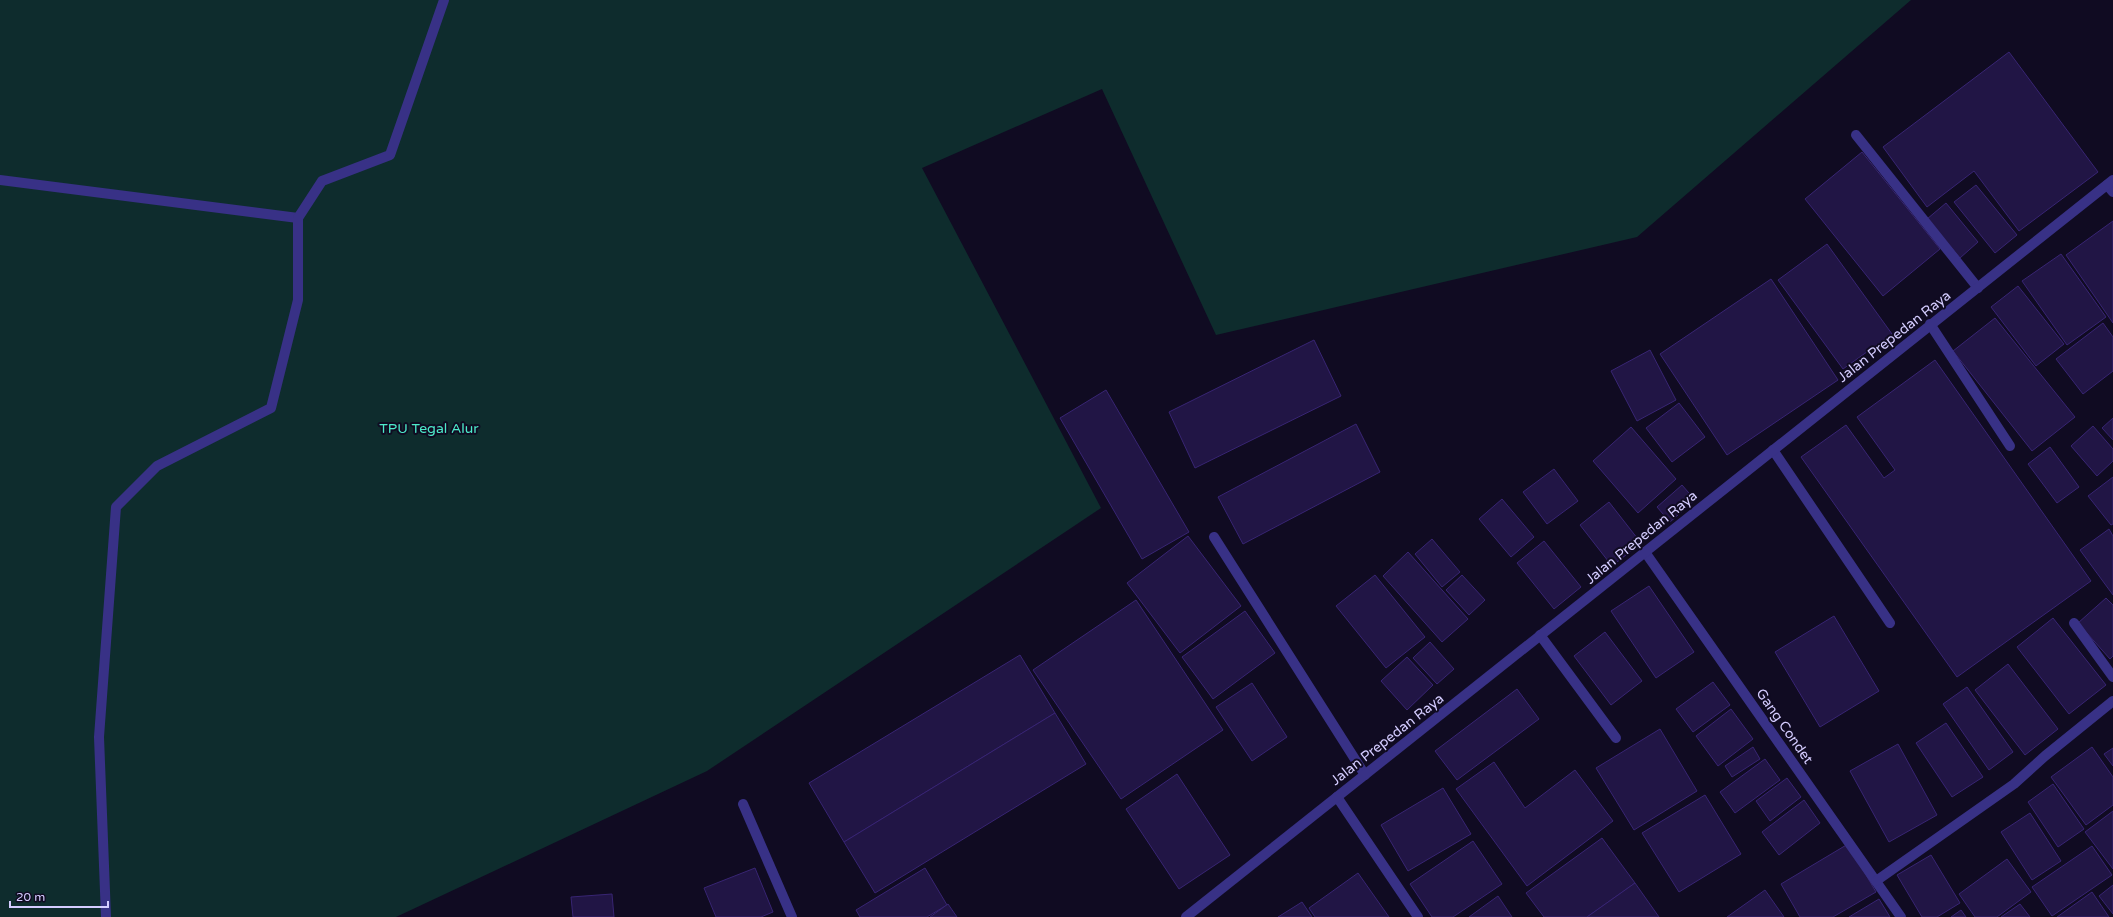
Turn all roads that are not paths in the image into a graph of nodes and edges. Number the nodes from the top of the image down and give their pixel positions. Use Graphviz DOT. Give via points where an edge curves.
graph roads {
  1 [pos="444,0"];
  2 [pos="1856,135"];
  3 [pos="0,180"];
  4 [pos="2111,186"];
  5 [pos="298,218"];
  6 [pos="1978,288"];
  7 [pos="1930,324"];
  8 [pos="2010,446"];
  9 [pos="1773,450"];
  10 [pos="1214,537"];
  11 [pos="1645,552"];
  12 [pos="1890,623"];
  13 [pos="2074,623"];
  14 [pos="1540,635"];
  15 [pos="2113,677"];
  16 [pos="2113,701"];
  17 [pos="1616,738"];
  18 [pos="1365,774"];
  19 [pos="1337,797"];
  20 [pos="743,804"];
  21 [pos="1876,881"];
  22 [pos="106,917"];
  23 [pos="792,917"];
  24 [pos="1186,917"];
  25 [pos="1418,917"];
  26 [pos="1901,917"];
  1 -- 5 [label="street" via="390,155 322,182"];
  2 -- 6 [label="street"];
  3 -- 5 [label="street"];
  4 -- 6 [label="street, Jalan Prepedan Raya"];
  5 -- 22 [label="street" via="298,300 271,408 157,466 116,507 99,737"];
  6 -- 7 [label="street, Jalan Prepedan Raya"];
  7 -- 8 [label="street"];
  7 -- 9 [label="street, Jalan Prepedan Raya"];
  9 -- 11 [label="street, Jalan Prepedan Raya"];
  9 -- 12 [label="street"];
  10 -- 18 [label="street"];
  11 -- 14 [label="street, Jalan Prepedan Raya"];
  11 -- 21 [label="street, Gang Condet"];
  13 -- 15 [label="street"];
  14 -- 17 [label="street"];
  14 -- 18 [label="street, Jalan Prepedan Raya"];
  16 -- 21 [label="street" via="2014,784"];
  18 -- 19 [label="street, Jalan Prepedan Raya"];
  19 -- 24 [label="street, Jalan Prepedan Raya"];
  19 -- 25 [label="street"];
  20 -- 23 [label="street"];
  21 -- 26 [label="street, Gang Condet"];
}
